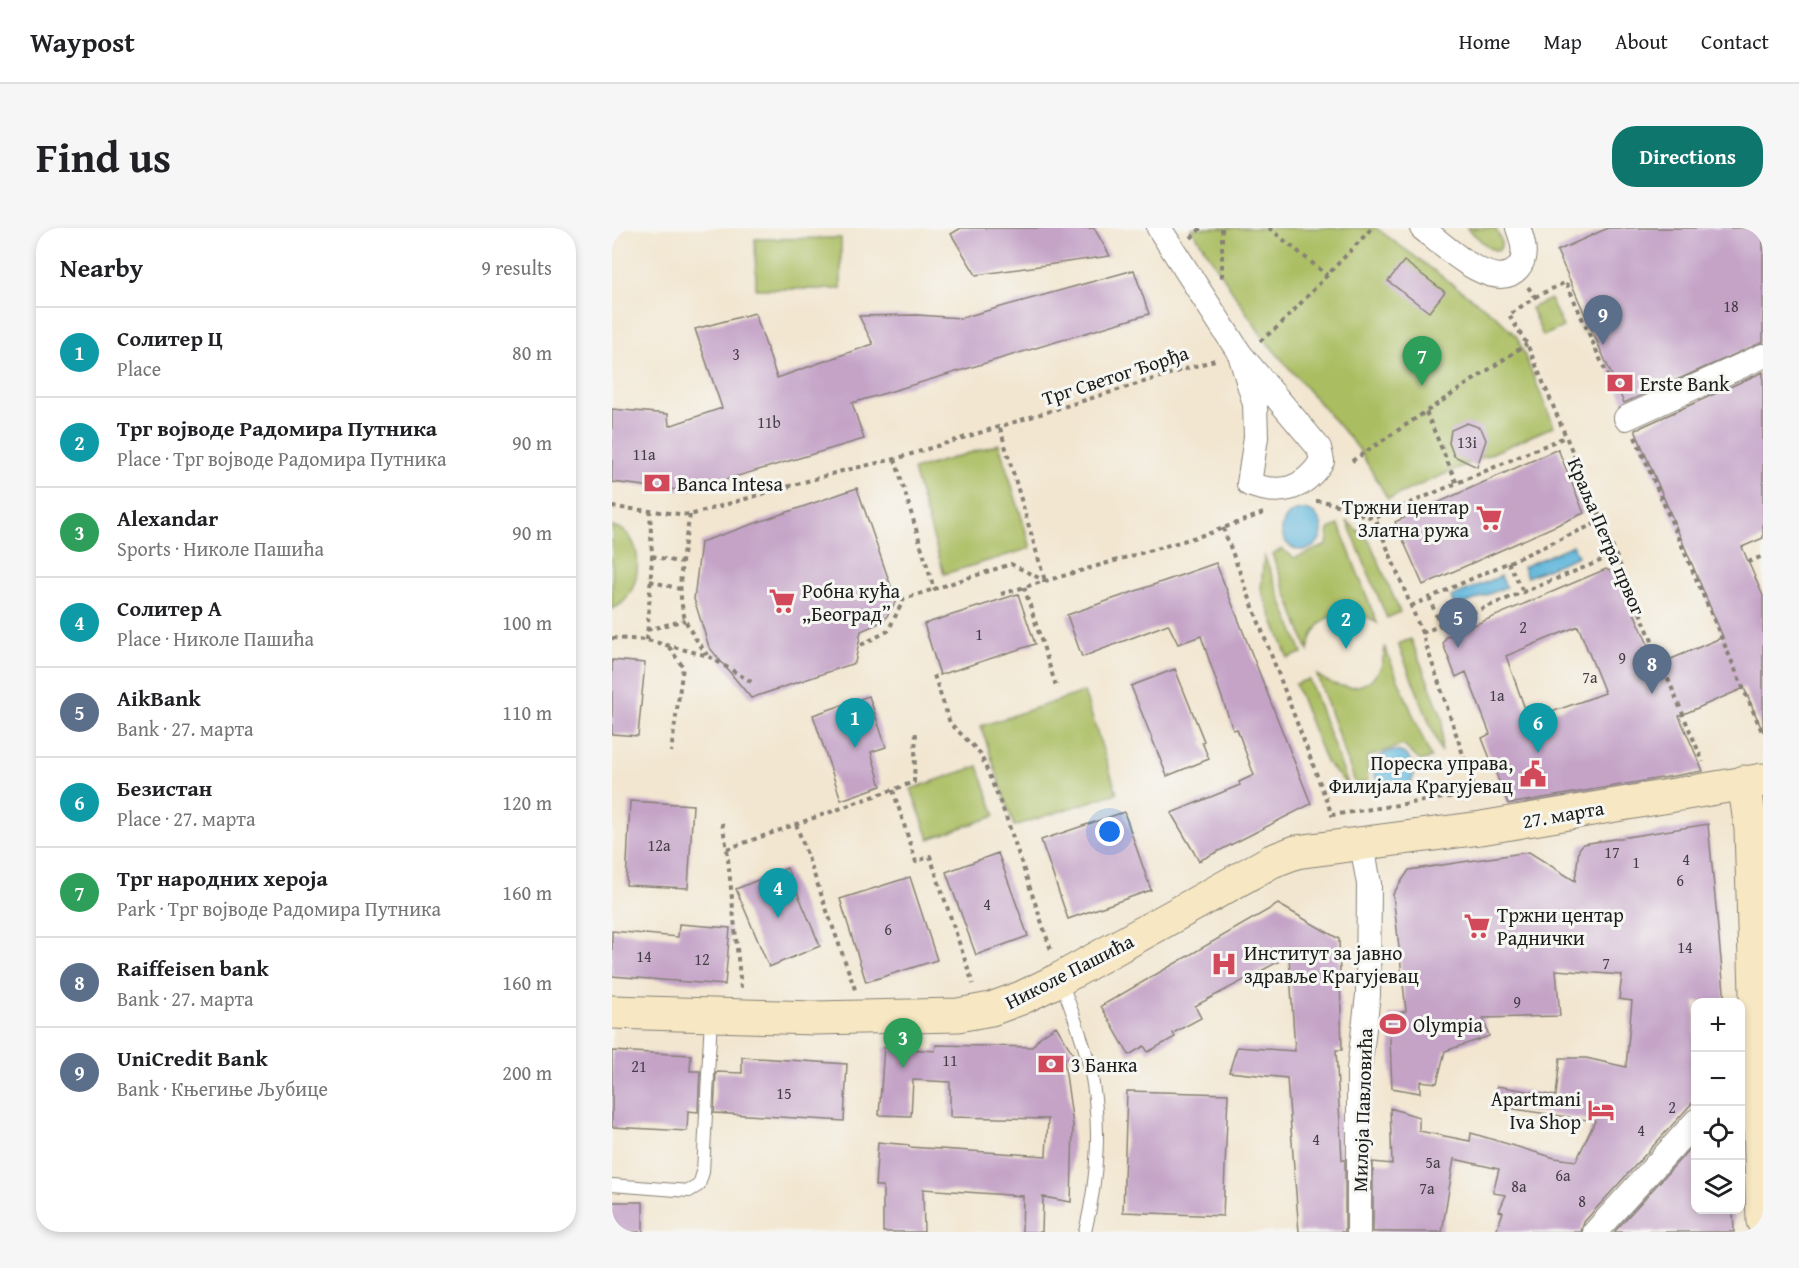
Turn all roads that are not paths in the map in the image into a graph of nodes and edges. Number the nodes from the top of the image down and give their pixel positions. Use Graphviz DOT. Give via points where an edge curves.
graph roads {
  1 [pos="1159,228"];
  2 [pos="1422,228"];
  3 [pos="1518,228"];
  4 [pos="1240,354"];
  5 [pos="1763,356"];
  6 [pos="1626,418"];
  7 [pos="1753,781"];
  8 [pos="1362,844"];
  9 [pos="1060,979"];
  10 [pos="612,1012"];
  11 [pos="711,1016"];
  12 [pos="1762,1096"];
  13 [pos="1691,1125"];
  14 [pos="612,1185"];
  15 [pos="1763,1221"];
  16 [pos="1085,1232"];
  17 [pos="1359,1232"];
  18 [pos="1595,1232"];
  1 -- 4 [label="street"];
  2 -- 3 [label="street" via="1481,271 1497,277 1507,276 1523,260"];
  4 -- 4 [label="street" via="1255,404 1256,437 1249,484 1266,491 1283,490 1312,476 1322,461 1319,448"];
  5 -- 6 [label="street"];
  7 -- 8 [label="street, 27. марта" via="1481,828"];
  7 -- 12 [label="street" via="1751,829"];
  8 -- 9 [label="street, Николе Пашића" via="1296,852 1272,861"];
  8 -- 17 [label="street, Милоја Павловића" via="1369,884 1368,994 1359,1070"];
  9 -- 11 [label="street, Николе Пашића" via="1021,998 958,1015"];
  9 -- 16 [label="lane" via="1083,1039 1094,1098 1097,1157"];
  10 -- 11 [label="street, Николе Пашића"];
  11 -- 14 [label="lane" via="703,1172 699,1185 689,1191"];
  12 -- 15 [label="street"];
  13 -- 18 [label="street"];
}
